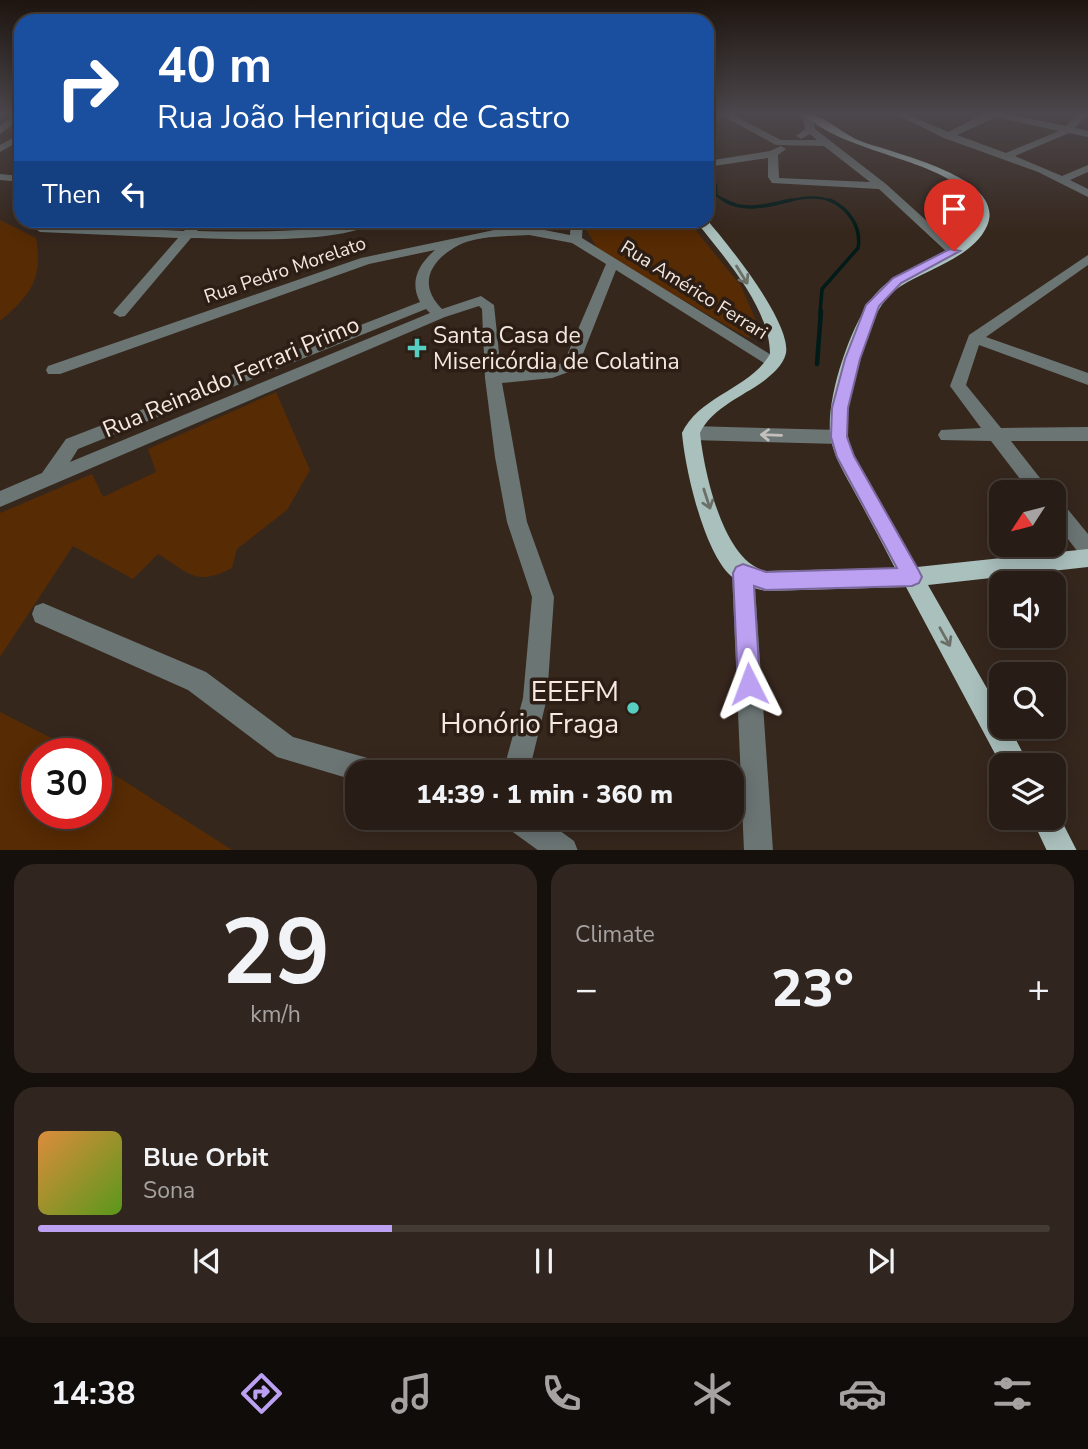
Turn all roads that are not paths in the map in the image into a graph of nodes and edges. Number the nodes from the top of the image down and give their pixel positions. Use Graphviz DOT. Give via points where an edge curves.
graph roads {
  1 [pos="777,153"];
  2 [pos="841,153"];
  3 [pos="888,153"];
  4 [pos="1001,153"];
  5 [pos="1015,153"];
  6 [pos="773,155"];
  7 [pos="1009,155"];
  8 [pos="714,163"];
  9 [pos="1088,168"];
  10 [pos="1063,179"];
  11 [pos="883,186"];
  12 [pos="1088,194"];
  13 [pos="40,228"];
  14 [pos="194,228"];
  15 [pos="344,228"];
  16 [pos="577,228"];
  17 [pos="707,228"];
  18 [pos="187,236"];
  19 [pos="470,238"];
  20 [pos="576,240"];
  21 [pos="954,251"];
  22 [pos="612,262"];
  23 [pos="1085,264"];
  24 [pos="434,309"];
  25 [pos="120,313"];
  26 [pos="974,338"];
  27 [pos="773,362"];
  28 [pos="54,370"];
  29 [pos="493,378"];
  30 [pos="1088,379"];
  31 [pos="691,433"];
  32 [pos="994,433"];
  33 [pos="1088,434"];
  34 [pos="947,435"];
  35 [pos="839,437"];
  36 [pos="1031,480"];
  37 [pos="0,499"];
  38 [pos="1066,522"];
  39 [pos="1088,550"];
  40 [pos="1088,558"];
  41 [pos="743,573"];
  42 [pos="912,577"];
  43 [pos="43,614"];
  44 [pos="1009,753"];
  45 [pos="519,760"];
  46 [pos="345,765"];
  47 [pos="535,830"];
  48 [pos="1052,830"];
  49 [pos="564,850"];
  50 [pos="759,850"];
  51 [pos="1063,850"];
  1 -- 6 [label="street"];
  2 -- 11 [label="street"];
  3 -- 21 [label="main road" via="956,179 982,207 984,220 973,239"];
  4 -- 7 [label="street"];
  5 -- 7 [label="street"];
  6 -- 8 [label="street"];
  6 -- 11 [label="street" via="776,181"];
  7 -- 10 [label="street"];
  9 -- 10 [label="street"];
  10 -- 12 [label="street"];
  11 -- 21 [label="street"];
  13 -- 18 [label="street"];
  14 -- 18 [label="street"];
  15 -- 18 [label="street" via="325,233"];
  16 -- 20 [label="street"];
  17 -- 27 [label="main road, one-way" via="772,322 779,345"];
  18 -- 25 [label="street"];
  19 -- 20 [label="street, Rua Pedro Morelato" via="529,231"];
  19 -- 24 [label="street" via="440,251 425,265 421,290"];
  19 -- 28 [label="street, Rua Pedro Morelato" via="366,261"];
  20 -- 22 [label="street, Rua Américo Ferrari"];
  21 -- 35 [label="main road" via="897,280 873,305 843,390"];
  22 -- 27 [label="street, Rua Américo Ferrari"];
  22 -- 29 [label="street" via="571,365 552,373"];
  23 -- 26 [label="street"];
  24 -- 29 [label="street, Rua Reinaldo Ferrari Primo" via="481,300 489,308"];
  24 -- 37 [label="street, Rua Reinaldo Ferrari Primo"];
  26 -- 30 [label="street"];
  26 -- 32 [label="street" via="958,386"];
  27 -- 31 [label="main road" via="709,411"];
  29 -- 45 [label="street" via="517,522 543,597 535,698"];
  35 -- 31 [label="street, one-way"];
  31 -- 41 [label="main road, one-way" via="693,456 724,549"];
  32 -- 33 [label="street"];
  32 -- 34 [label="street"];
  32 -- 36 [label="street"];
  35 -- 42 [label="main road"];
  38 -- 39 [label="street"];
  40 -- 42 [label="main road"];
  41 -- 42 [label="main road" via="766,581"];
  41 -- 50 [label="street"];
  42 -- 44 [label="main road, one-way"];
  43 -- 46 [label="street" via="197,681 286,748"];
  47 -- 49 [label="street"];
  48 -- 51 [label="main road"];
}
